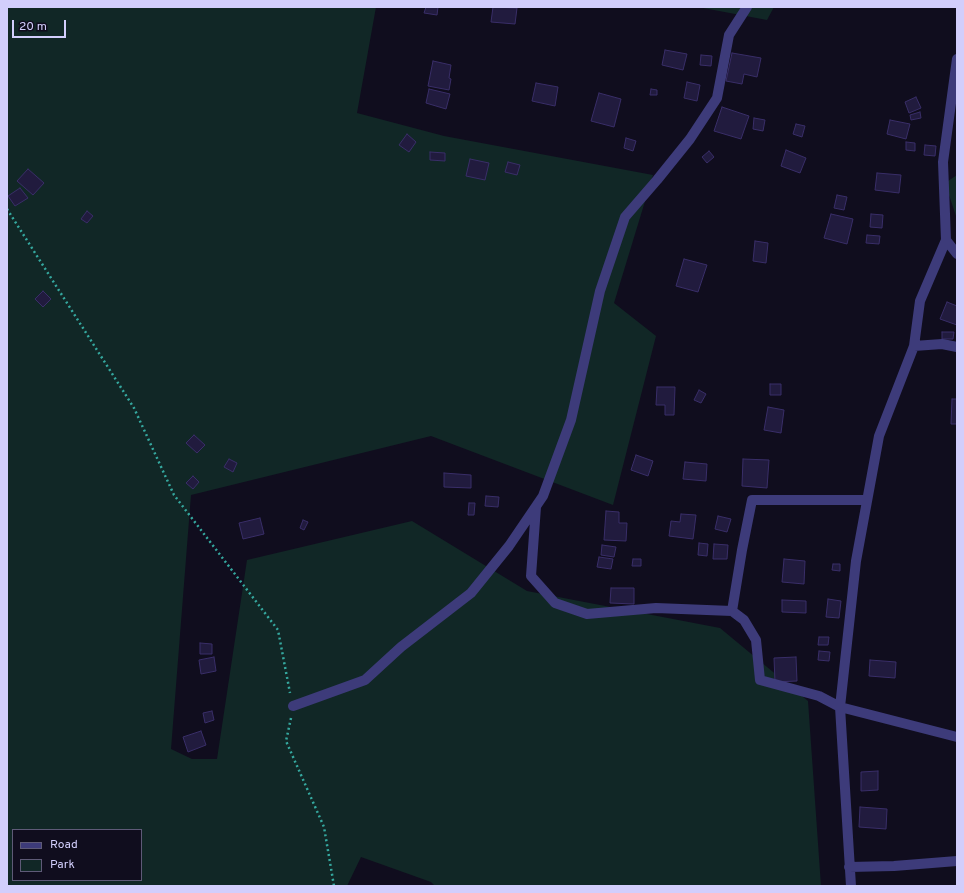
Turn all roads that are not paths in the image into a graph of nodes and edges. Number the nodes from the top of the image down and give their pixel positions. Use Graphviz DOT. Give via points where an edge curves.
graph roads {
  1 [pos="747,7"];
  2 [pos="957,59"];
  3 [pos="946,240"];
  4 [pos="957,254"];
  5 [pos="914,346"];
  6 [pos="957,347"];
  7 [pos="868,500"];
  8 [pos="536,507"];
  9 [pos="732,611"];
  10 [pos="293,706"];
  11 [pos="840,707"];
  12 [pos="957,737"];
  13 [pos="957,861"];
  14 [pos="849,867"];
  15 [pos="851,886"];
  1 -- 8 [label="street" via="729,35 717,98 690,139 625,217 600,291 571,420 543,496"];
  2 -- 3 [label="street" via="943,162"];
  3 -- 4 [label="street"];
  3 -- 5 [label="street" via="920,301"];
  5 -- 6 [label="street" via="942,344"];
  5 -- 7 [label="street" via="879,436"];
  7 -- 9 [label="street" via="752,500"];
  7 -- 11 [label="street" via="856,561"];
  8 -- 9 [label="street" via="531,576 555,603 587,614 656,608"];
  8 -- 10 [label="street" via="471,593 401,647 365,680"];
  9 -- 11 [label="street" via="744,620 756,640 760,680 819,696"];
  11 -- 12 [label="street"];
  11 -- 14 [label="street"];
  13 -- 14 [label="street"];
  14 -- 15 [label="street"];
}
